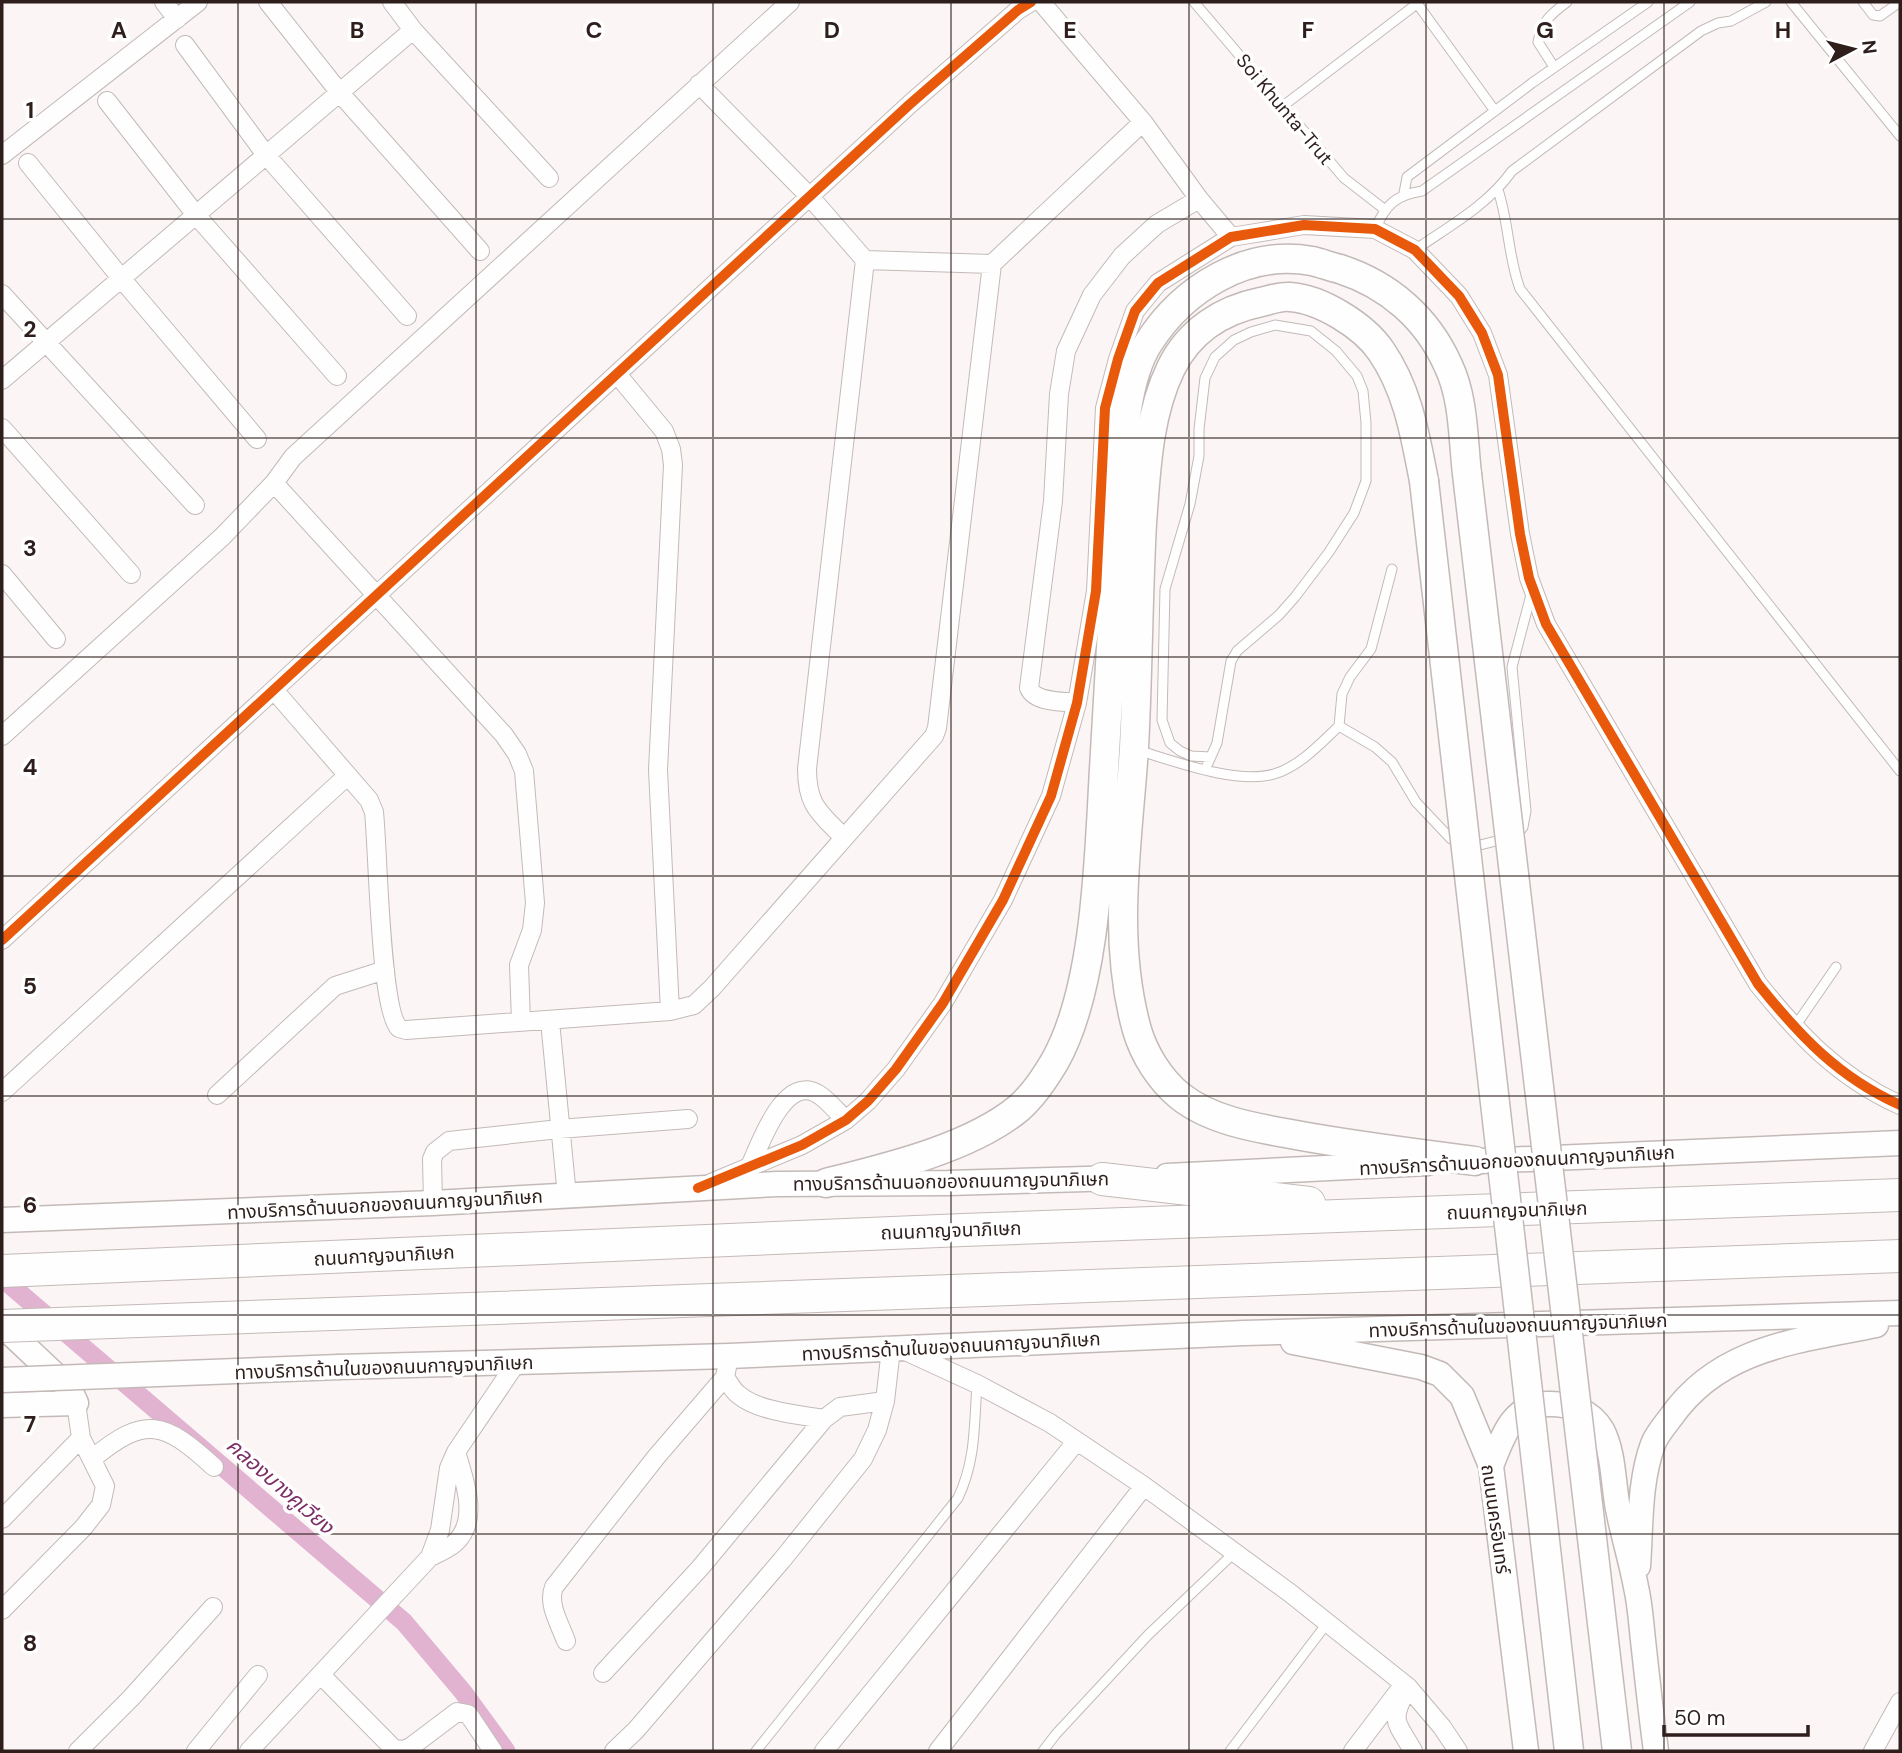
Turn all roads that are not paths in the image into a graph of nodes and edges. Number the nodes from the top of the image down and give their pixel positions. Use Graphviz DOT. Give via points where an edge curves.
graph roads {
  1 [pos="164,2"];
  2 [pos="198,2"];
  3 [pos="268,2"];
  4 [pos="392,2"];
  5 [pos="790,2"];
  6 [pos="1031,2"];
  7 [pos="1041,2"];
  8 [pos="1194,2"];
  9 [pos="1567,2"];
  10 [pos="1648,2"];
  11 [pos="1690,2"];
  12 [pos="1766,2"];
  13 [pos="1791,2"];
  14 [pos="1863,2"];
  15 [pos="1900,2"];
  16 [pos="1417,3"];
  17 [pos="177,19"];
  18 [pos="413,30"];
  19 [pos="185,45"];
  20 [pos="1554,67"];
  21 [pos="699,84"];
  22 [pos="340,93"];
  23 [pos="107,101"];
  24 [pos="1283,106"];
  25 [pos="1495,111"];
  26 [pos="1143,122"];
  27 [pos="1900,136"];
  28 [pos="2,155"];
  29 [pos="266,155"];
  30 [pos="28,163"];
  31 [pos="549,178"];
  32 [pos="1498,190"];
  33 [pos="1404,194"];
  34 [pos="811,198"];
  35 [pos="1199,199"];
  36 [pos="1384,209"];
  37 [pos="196,215"];
  38 [pos="1375,229"];
  39 [pos="1231,237"];
  40 [pos="1415,250"];
  41 [pos="480,251"];
  42 [pos="865,260"];
  43 [pos="992,264"];
  44 [pos="121,278"];
  45 [pos="2,294"];
  46 [pos="407,316"];
  47 [pos="47,342"];
  48 [pos="617,374"];
  49 [pos="337,376"];
  50 [pos="2,380"];
  51 [pos="2,428"];
  52 [pos="257,439"];
  53 [pos="274,483"];
  54 [pos="195,505"];
  55 [pos="1392,569"];
  56 [pos="2,574"];
  57 [pos="131,575"];
  58 [pos="1533,587"];
  59 [pos="377,597"];
  60 [pos="56,639"];
  61 [pos="274,690"];
  62 [pos="1077,703"];
  63 [pos="1339,726"];
  64 [pos="2,736"];
  65 [pos="1134,749"];
  66 [pos="1211,757"];
  67 [pos="1205,770"];
  68 [pos="1900,771"];
  69 [pos="347,776"];
  70 [pos="844,838"];
  71 [pos="2,940"];
  72 [pos="1836,967"];
  73 [pos="385,970"];
  74 [pos="670,1011"];
  75 [pos="550,1021"];
  76 [pos="521,1022"];
  77 [pos="1794,1028"];
  78 [pos="2,1092"];
  79 [pos="218,1095"];
  80 [pos="1900,1105"];
  81 [pos="688,1119"];
  82 [pos="846,1120"];
  83 [pos="559,1129"];
  84 [pos="1900,1143"];
  85 [pos="1475,1161"];
  86 [pos="750,1166"];
  87 [pos="1101,1179"];
  88 [pos="826,1183"];
  89 [pos="698,1188"];
  90 [pos="1900,1195"];
  91 [pos="567,1196"];
  92 [pos="433,1203"];
  93 [pos="1366,1215"];
  94 [pos="2,1220"];
  95 [pos="1900,1256"];
  96 [pos="2,1271"];
  97 [pos="1900,1313"];
  98 [pos="1900,1321"];
  99 [pos="2,1326"];
  100 [pos="1244,1333"];
  101 [pos="896,1349"];
  102 [pos="517,1362"];
  103 [pos="727,1367"];
  104 [pos="2,1380"];
  105 [pos="977,1384"];
  106 [pos="886,1401"];
  107 [pos="76,1404"];
  108 [pos="2,1405"];
  109 [pos="824,1419"];
  110 [pos="81,1438"];
  111 [pos="1076,1442"];
  112 [pos="456,1452"];
  113 [pos="92,1459"];
  114 [pos="1491,1466"];
  115 [pos="214,1467"];
  116 [pos="1144,1486"];
  117 [pos="2,1519"];
  118 [pos="1235,1552"];
  119 [pos="430,1557"];
  120 [pos="1637,1589"];
  121 [pos="213,1607"];
  122 [pos="2,1610"];
  123 [pos="1328,1622"];
  124 [pos="566,1641"];
  125 [pos="603,1673"];
  126 [pos="257,1675"];
  127 [pos="321,1675"];
  128 [pos="1406,1685"];
  129 [pos="1900,1702"];
  130 [pos="78,1751"];
  131 [pos="196,1751"];
  132 [pos="249,1751"];
  133 [pos="493,1751"];
  134 [pos="614,1751"];
  135 [pos="756,1751"];
  136 [pos="824,1751"];
  137 [pos="938,1751"];
  138 [pos="1043,1751"];
  139 [pos="1230,1751"];
  140 [pos="1353,1751"];
  141 [pos="1413,1751"];
  142 [pos="1458,1751"];
  143 [pos="1526,1751"];
  144 [pos="1569,1751"];
  145 [pos="1617,1751"];
  146 [pos="1656,1751"];
  147 [pos="1873,1751"];
  1 -- 17 [label="street"];
  2 -- 17 [label="street"];
  3 -- 22 [label="street"];
  4 -- 18 [label="street"];
  5 -- 21 [label="street"];
  6 -- 34 [label="street" via="910,104"];
  7 -- 26 [label="street"];
  8 -- 24 [label="lane, Soi Khunta-Trut"];
  9 -- 20 [label="lane" via="1541,26 1538,42"];
  10 -- 20 [label="lane"];
  11 -- 33 [label="lane" via="1422,191"];
  12 -- 32 [label="lane" via="1701,31 1512,171"];
  13 -- 27 [label="lane"];
  14 -- 15 [label="lane" via="1873,15 1880,16"];
  16 -- 24 [label="lane"];
  16 -- 25 [label="lane"];
  17 -- 28 [label="street"];
  18 -- 22 [label="street"];
  18 -- 31 [label="street"];
  19 -- 29 [label="street"];
  20 -- 25 [label="lane"];
  21 -- 34 [label="street"];
  21 -- 53 [label="street" via="293,457"];
  22 -- 29 [label="street"];
  22 -- 41 [label="street"];
  23 -- 37 [label="street"];
  24 -- 36 [label="lane, Soi Khunta-Trut" via="1344,178"];
  25 -- 33 [label="lane" via="1407,177"];
  26 -- 35 [label="street"];
  26 -- 43 [label="street"];
  29 -- 37 [label="street"];
  29 -- 46 [label="street"];
  30 -- 44 [label="street"];
  32 -- 40 [label="lane"];
  32 -- 68 [label="lane" via="1520,289"];
  33 -- 36 [label="lane"];
  34 -- 42 [label="street"];
  34 -- 48 [label="street"];
  35 -- 39 [label="street"];
  35 -- 62 [label="street" via="1157,224 1122,256 1092,295 1066,351 1029,688 1038,697"];
  36 -- 38 [label="lane"];
  37 -- 44 [label="street"];
  37 -- 49 [label="street"];
  38 -- 39 [label="street" via="1304,225"];
  38 -- 40 [label="street"];
  39 -- 62 [label="street" via="1158,283 1135,311 1118,359 1105,408 1096,591"];
  40 -- 58 [label="street" via="1459,296 1482,332 1498,375 1520,534"];
  42 -- 43 [label="street"];
  42 -- 70 [label="street" via="807,769 812,804"];
  43 -- 70 [label="street" via="937,728 926,747"];
  44 -- 47 [label="street"];
  44 -- 52 [label="street"];
  45 -- 47 [label="street"];
  47 -- 50 [label="street"];
  47 -- 54 [label="street"];
  48 -- 59 [label="street"];
  48 -- 74 [label="street" via="664,431 673,465 659,771"];
  51 -- 57 [label="street"];
  53 -- 59 [label="street"];
  53 -- 64 [label="street" via="222,537"];
  55 -- 63 [label="lane" via="1371,649 1342,694"];
  56 -- 60 [label="street"];
  58 -- 63 [label="lane" via="1512,667 1526,811 1524,827 1516,836 1480,845 1451,839 1416,802 1392,762"];
  58 -- 77 [label="street" via="1546,624 1720,921 1758,984"];
  59 -- 61 [label="street"];
  59 -- 76 [label="street" via="504,735 524,771 535,903 532,930 519,965"];
  61 -- 69 [label="street"];
  61 -- 71 [label="street"];
  62 -- 82 [label="street" via="1051,796 1003,900 943,1003 896,1069"];
  63 -- 67 [label="lane" via="1290,767 1274,774 1251,777"];
  65 -- 67 [label="lane"];
  65 -- 85 [label="main road" via="1123,913 1137,1031 1154,1068 1180,1096 1217,1115 1258,1128"];
  65 -- 144 [label="main road, bridge" via="1146,468 1158,401 1169,371 1181,348 1219,317 1243,306 1289,297 1310,302 1366,332 1381,351 1400,385 1413,424 1424,481"];
  66 -- 66 [label="lane" via="1231,661 1309,579 1354,513 1366,481 1363,391 1336,351 1311,331 1275,325 1251,332 1215,358 1205,378 1190,504 1165,589 1161,720 1170,743 1180,751"];
  66 -- 67 [label="lane"];
  69 -- 73 [label="street" via="374,812"];
  69 -- 78 [label="street"];
  70 -- 74 [label="street" via="702,999"];
  72 -- 77 [label="lane"];
  73 -- 76 [label="street" via="391,1015 399,1028"];
  73 -- 79 [label="street" via="335,986"];
  74 -- 75 [label="street"];
  75 -- 76 [label="street"];
  75 -- 83 [label="street"];
  77 -- 80 [label="street" via="1830,1063"];
  81 -- 83 [label="street"];
  82 -- 86 [label="street" via="802,1145"];
  82 -- 86 [label="street" via="809,1090 791,1096 772,1117"];
  83 -- 91 [label="street"];
  83 -- 92 [label="street" via="449,1141 432,1159"];
  84 -- 85 [label="main road, ทางบริการด้านนอกของถนนกาญจนาภิเษก"];
  85 -- 87 [label="main road, ทางบริการด้านนอกของถนนกาญจนาภิเษก"];
  86 -- 89 [label="street"];
  87 -- 88 [label="main road, ทางบริการด้านนอกของถนนกาญจนาภิเษก"];
  87 -- 93 [label="highway" via="1274,1198"];
  88 -- 89 [label="main road, ทางบริการด้านนอกของถนนกาญจนาภิเษก"];
  88 -- 145 [label="main road, bridge" via="889,1167 993,1126 1037,1090 1068,1031 1083,981 1094,910 1123,442 1134,379 1146,346 1186,297 1237,268 1264,261 1313,261 1380,285 1416,316 1449,366 1460,401"];
  89 -- 91 [label="main road, ทางบริการด้านนอกของถนนกาญจนาภิเษก"];
  90 -- 93 [label="highway, ถนนกาญจนาภิเษก"];
  91 -- 92 [label="main road, ทางบริการด้านนอกของถนนกาญจนาภิเษก"];
  92 -- 94 [label="main road, ทางบริการด้านนอกของถนนกาญจนาภิเษก"];
  93 -- 96 [label="highway, ถนนกาญจนาภิเษก"];
  95 -- 99 [label="highway, bridge"];
  97 -- 100 [label="main road, ทางบริการด้านในของถนนกาญจนาภิเษก"];
  98 -- 120 [label="main road" via="1750,1354 1712,1374 1684,1400 1654,1442 1640,1507"];
  99 -- 107 [label="main road" via="69,1388"];
  100 -- 101 [label="main road, ทางบริการด้านในของถนนกาญจนาภิเษก"];
  100 -- 114 [label="main road, ถนนนครอินทร์" via="1384,1358 1440,1374 1462,1396"];
  101 -- 103 [label="main road, ทางบริการด้านในของถนนกาญจนาภิเษก"];
  101 -- 105 [label="street"];
  101 -- 106 [label="street"];
  102 -- 103 [label="main road, ทางบริการด้านในของถนนกาญจนาภิเษก"];
  102 -- 104 [label="main road, ทางบริการด้านในของถนนกาญจนาภิเษก, bridge"];
  102 -- 112 [label="street"];
  103 -- 109 [label="street" via="737,1394 746,1400"];
  103 -- 124 [label="street" via="554,1587 551,1602"];
  105 -- 111 [label="street"];
  105 -- 135 [label="lane" via="969,1476 958,1498"];
  106 -- 109 [label="street" via="840,1407"];
  106 -- 134 [label="street" via="863,1459 782,1560"];
  107 -- 108 [label="main road"];
  107 -- 110 [label="street"];
  109 -- 125 [label="street" via="700,1568"];
  110 -- 113 [label="street"];
  110 -- 117 [label="street"];
  111 -- 116 [label="street"];
  111 -- 136 [label="street"];
  112 -- 119 [label="street"];
  112 -- 119 [label="street" via="468,1519 457,1542"];
  113 -- 115 [label="street" via="121,1437 160,1429 175,1434"];
  113 -- 122 [label="street" via="106,1486 101,1505"];
  114 -- 120 [label="main road" via="1500,1438 1523,1411 1565,1404 1593,1419 1608,1446"];
  114 -- 143 [label="main road, ถนนนครอินทร์"];
  116 -- 118 [label="street"];
  116 -- 137 [label="street"];
  118 -- 123 [label="street"];
  118 -- 138 [label="lane" via="1148,1635"];
  119 -- 127 [label="street"];
  120 -- 146 [label="main road"];
  121 -- 130 [label="street"];
  123 -- 128 [label="street"];
  123 -- 139 [label="lane"];
  126 -- 131 [label="street"];
  127 -- 132 [label="street"];
  127 -- 133 [label="street" via="394,1749 412,1746 457,1712 468,1714"];
  128 -- 140 [label="street"];
  128 -- 141 [label="street" via="1395,1718"];
  128 -- 142 [label="street"];
  129 -- 147 [label="street"];
}
